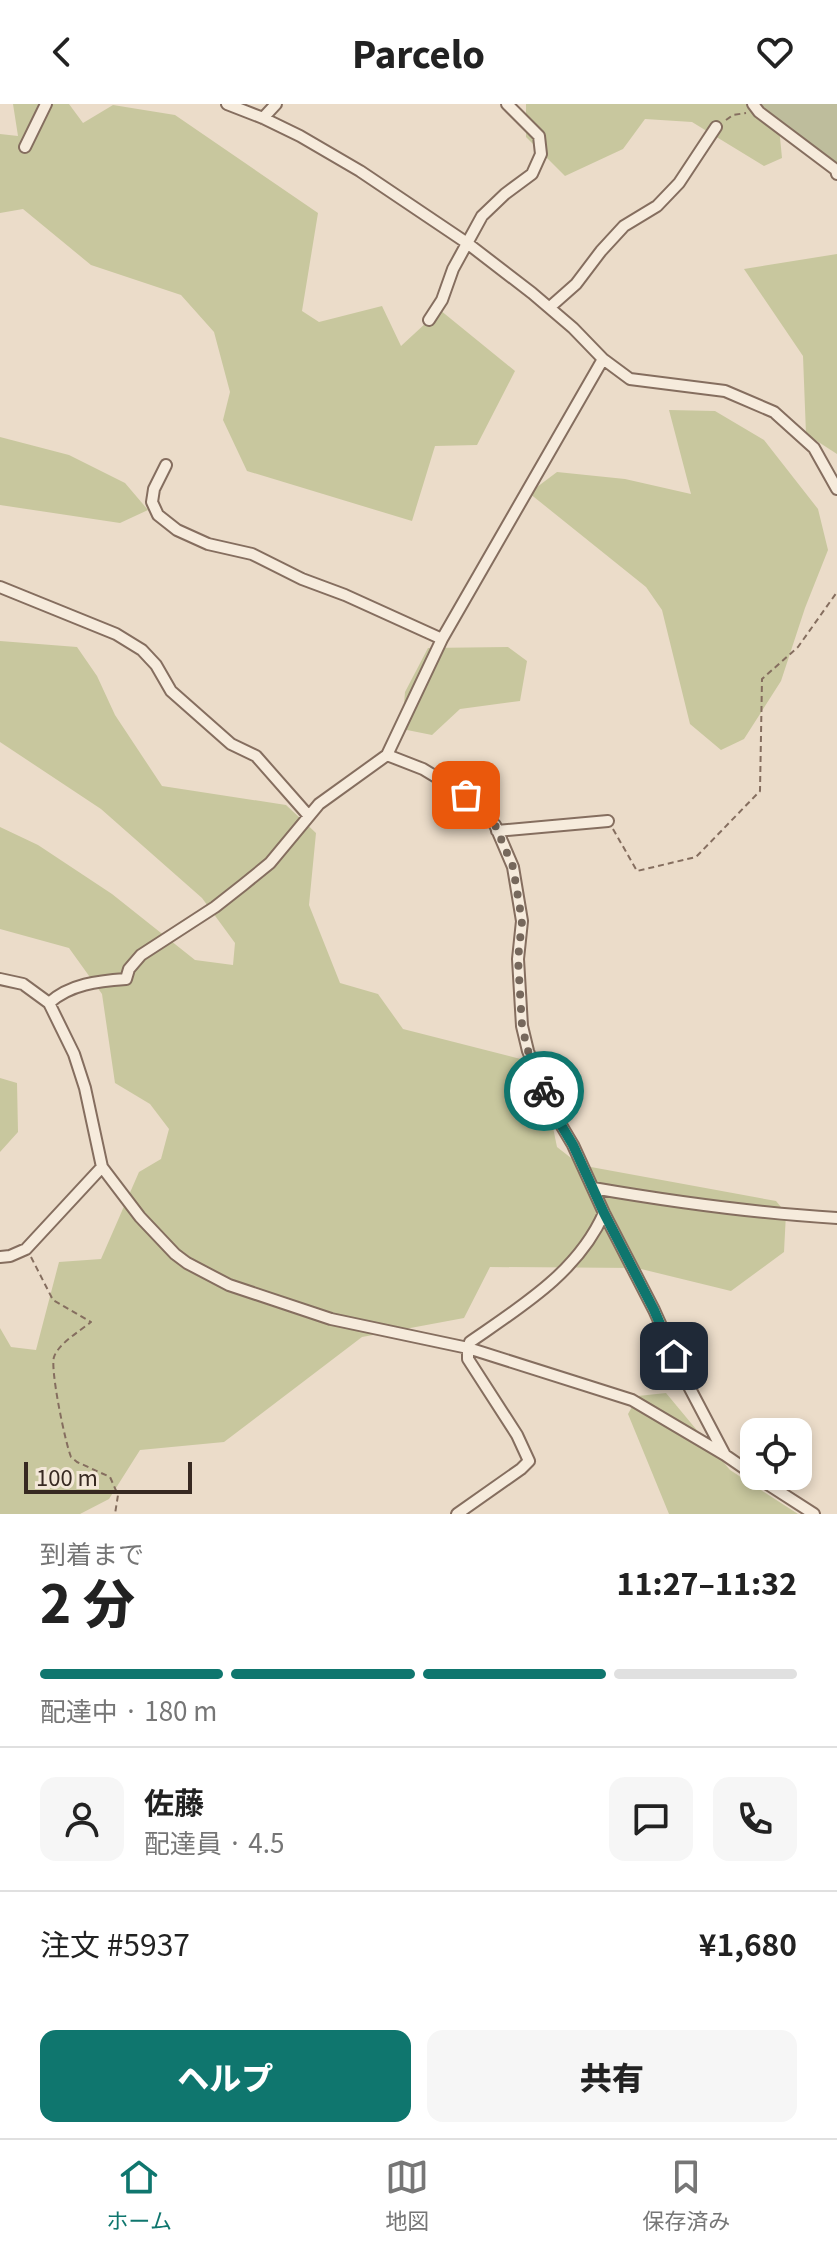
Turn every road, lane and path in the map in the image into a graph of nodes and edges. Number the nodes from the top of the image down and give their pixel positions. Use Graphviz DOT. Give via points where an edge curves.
graph roads {
  1 [pos="46,104"];
  2 [pos="227,104"];
  3 [pos="276,104"];
  4 [pos="507,104"];
  5 [pos="756,108"];
  6 [pos="263,118"];
  7 [pos="716,127"];
  8 [pos="25,147"];
  9 [pos="837,174"];
  10 [pos="467,243"];
  11 [pos="550,307"];
  12 [pos="429,320"];
  13 [pos="603,359"];
  14 [pos="166,465"];
  15 [pos="837,489"];
  16 [pos="0,587"];
  17 [pos="837,592"];
  18 [pos="442,639"];
  19 [pos="387,755"];
  20 [pos="308,815"];
  21 [pos="608,821"];
  22 [pos="497,831"];
  23 [pos="0,979"];
  24 [pos="49,1003"];
  25 [pos="102,1167"];
  26 [pos="593,1188"];
  27 [pos="604,1213"];
  28 [pos="837,1218"];
  29 [pos="26,1249"];
  30 [pos="0,1257"];
  31 [pos="468,1348"];
  32 [pos="725,1455"];
  33 [pos="740,1466"];
  34 [pos="776,1490"];
  35 [pos="115,1514"];
  36 [pos="457,1514"];
  37 [pos="814,1514"];
  1 -- 8 [label="street"];
  2 -- 6 [label="street"];
  3 -- 6 [label="street"];
  4 -- 10 [label="street" via="539,136 541,154 532,174 482,216"];
  5 -- 7 [label="path"];
  5 -- 9 [label="street"];
  6 -- 10 [label="street" via="360,171"];
  7 -- 11 [label="street" via="679,183 657,206 624,226"];
  10 -- 11 [label="street"];
  10 -- 12 [label="street"];
  11 -- 13 [label="street"];
  13 -- 15 [label="street" via="630,379 725,391 774,412 814,448"];
  13 -- 18 [label="street"];
  14 -- 18 [label="street" via="152,502 158,515 177,530 252,554"];
  16 -- 20 [label="street" via="116,634 142,650 171,691 231,744 256,756"];
  17 -- 21 [label="path" via="798,647 762,679 760,791 696,857 637,871"];
  18 -- 19 [label="street"];
  19 -- 20 [label="street"];
  19 -- 22 [label="street" via="466,795"];
  20 -- 24 [label="street" via="270,863 141,955 126,979 81,985 62,991"];
  21 -- 22 [label="street"];
  22 -- 26 [label="street" via="513,867 522,921 518,959 528,1051"];
  23 -- 24 [label="street" via="23,984"];
  24 -- 25 [label="street" via="85,1088"];
  25 -- 29 [label="street"];
  25 -- 31 [label="street" via="175,1254 229,1285 331,1319"];
  26 -- 27 [label="street"];
  26 -- 28 [label="street" via="713,1207"];
  27 -- 31 [label="street" via="575,1260"];
  27 -- 32 [label="street"];
  29 -- 30 [label="street"];
  29 -- 35 [label="path" via="53,1300 91,1322 53,1359 71,1457 110,1477 118,1495"];
  31 -- 32 [label="street" via="632,1400"];
  31 -- 36 [label="street" via="468,1359 529,1461"];
  32 -- 33 [label="street"];
  34 -- 37 [label="street"];
}
